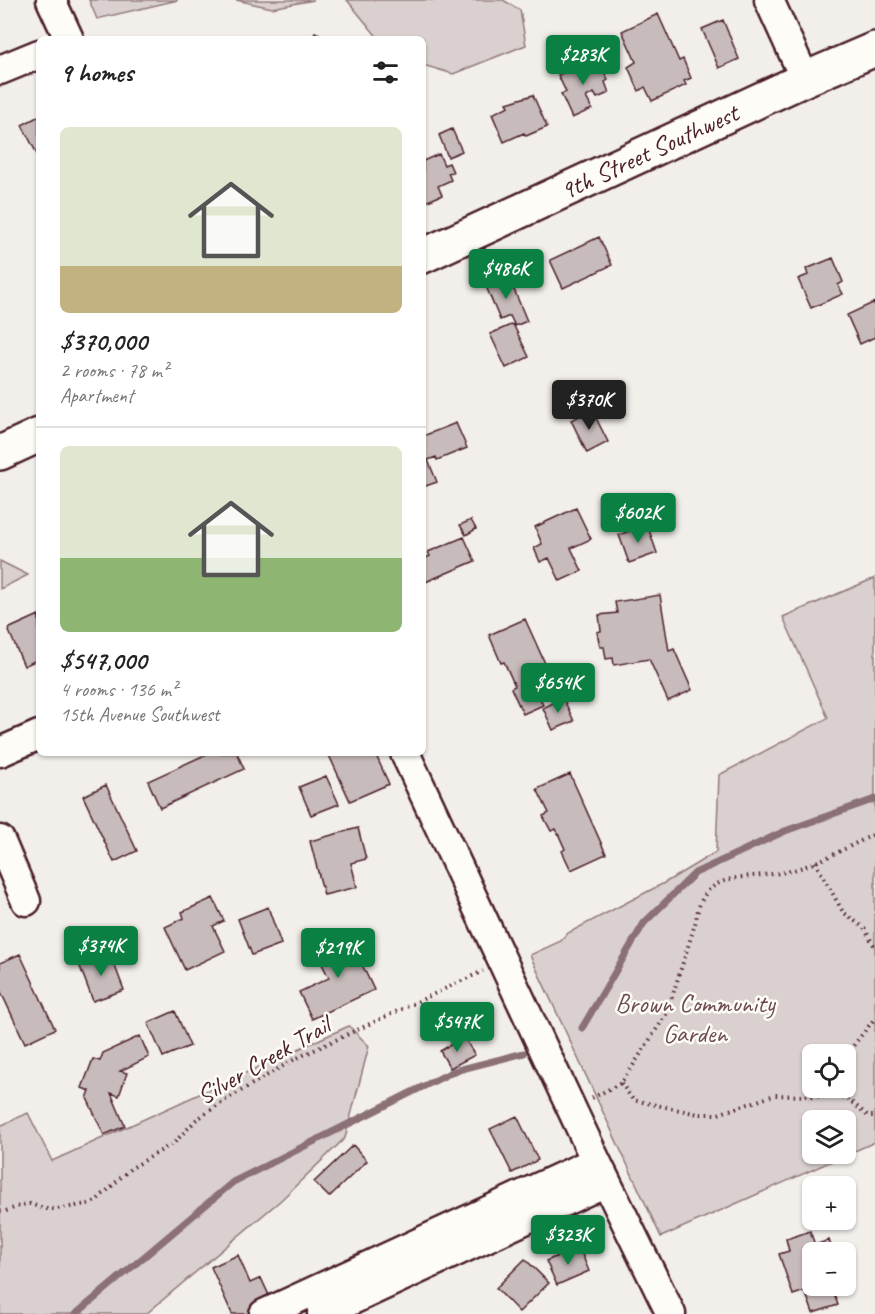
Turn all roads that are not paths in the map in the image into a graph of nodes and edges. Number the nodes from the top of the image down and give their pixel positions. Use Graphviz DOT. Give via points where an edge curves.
graph roads {
  1 [pos="51,0"];
  2 [pos="769,0"];
  3 [pos="68,36"];
  4 [pos="875,49"];
  5 [pos="36,55"];
  6 [pos="0,70"];
  7 [pos="805,79"];
  8 [pos="426,255"];
  9 [pos="36,436"];
  10 [pos="0,453"];
  11 [pos="36,736"];
  12 [pos="0,752"];
  13 [pos="406,756"];
  14 [pos="0,840"];
  15 [pos="27,902"];
  16 [pos="601,1172"];
  17 [pos="264,1314"];
  18 [pos="322,1314"];
  19 [pos="671,1314"];
  1 -- 3 [label="street"];
  2 -- 7 [label="street"];
  4 -- 7 [label="main road, 9th Street Southwest"];
  5 -- 6 [label="street"];
  7 -- 8 [label="main road, 9th Street Southwest"];
  9 -- 10 [label="main road"];
  11 -- 12 [label="street"];
  13 -- 16 [label="street"];
  14 -- 15 [label="street"];
  16 -- 17 [label="street"];
  16 -- 18 [label="street"];
  16 -- 19 [label="street"];
}
